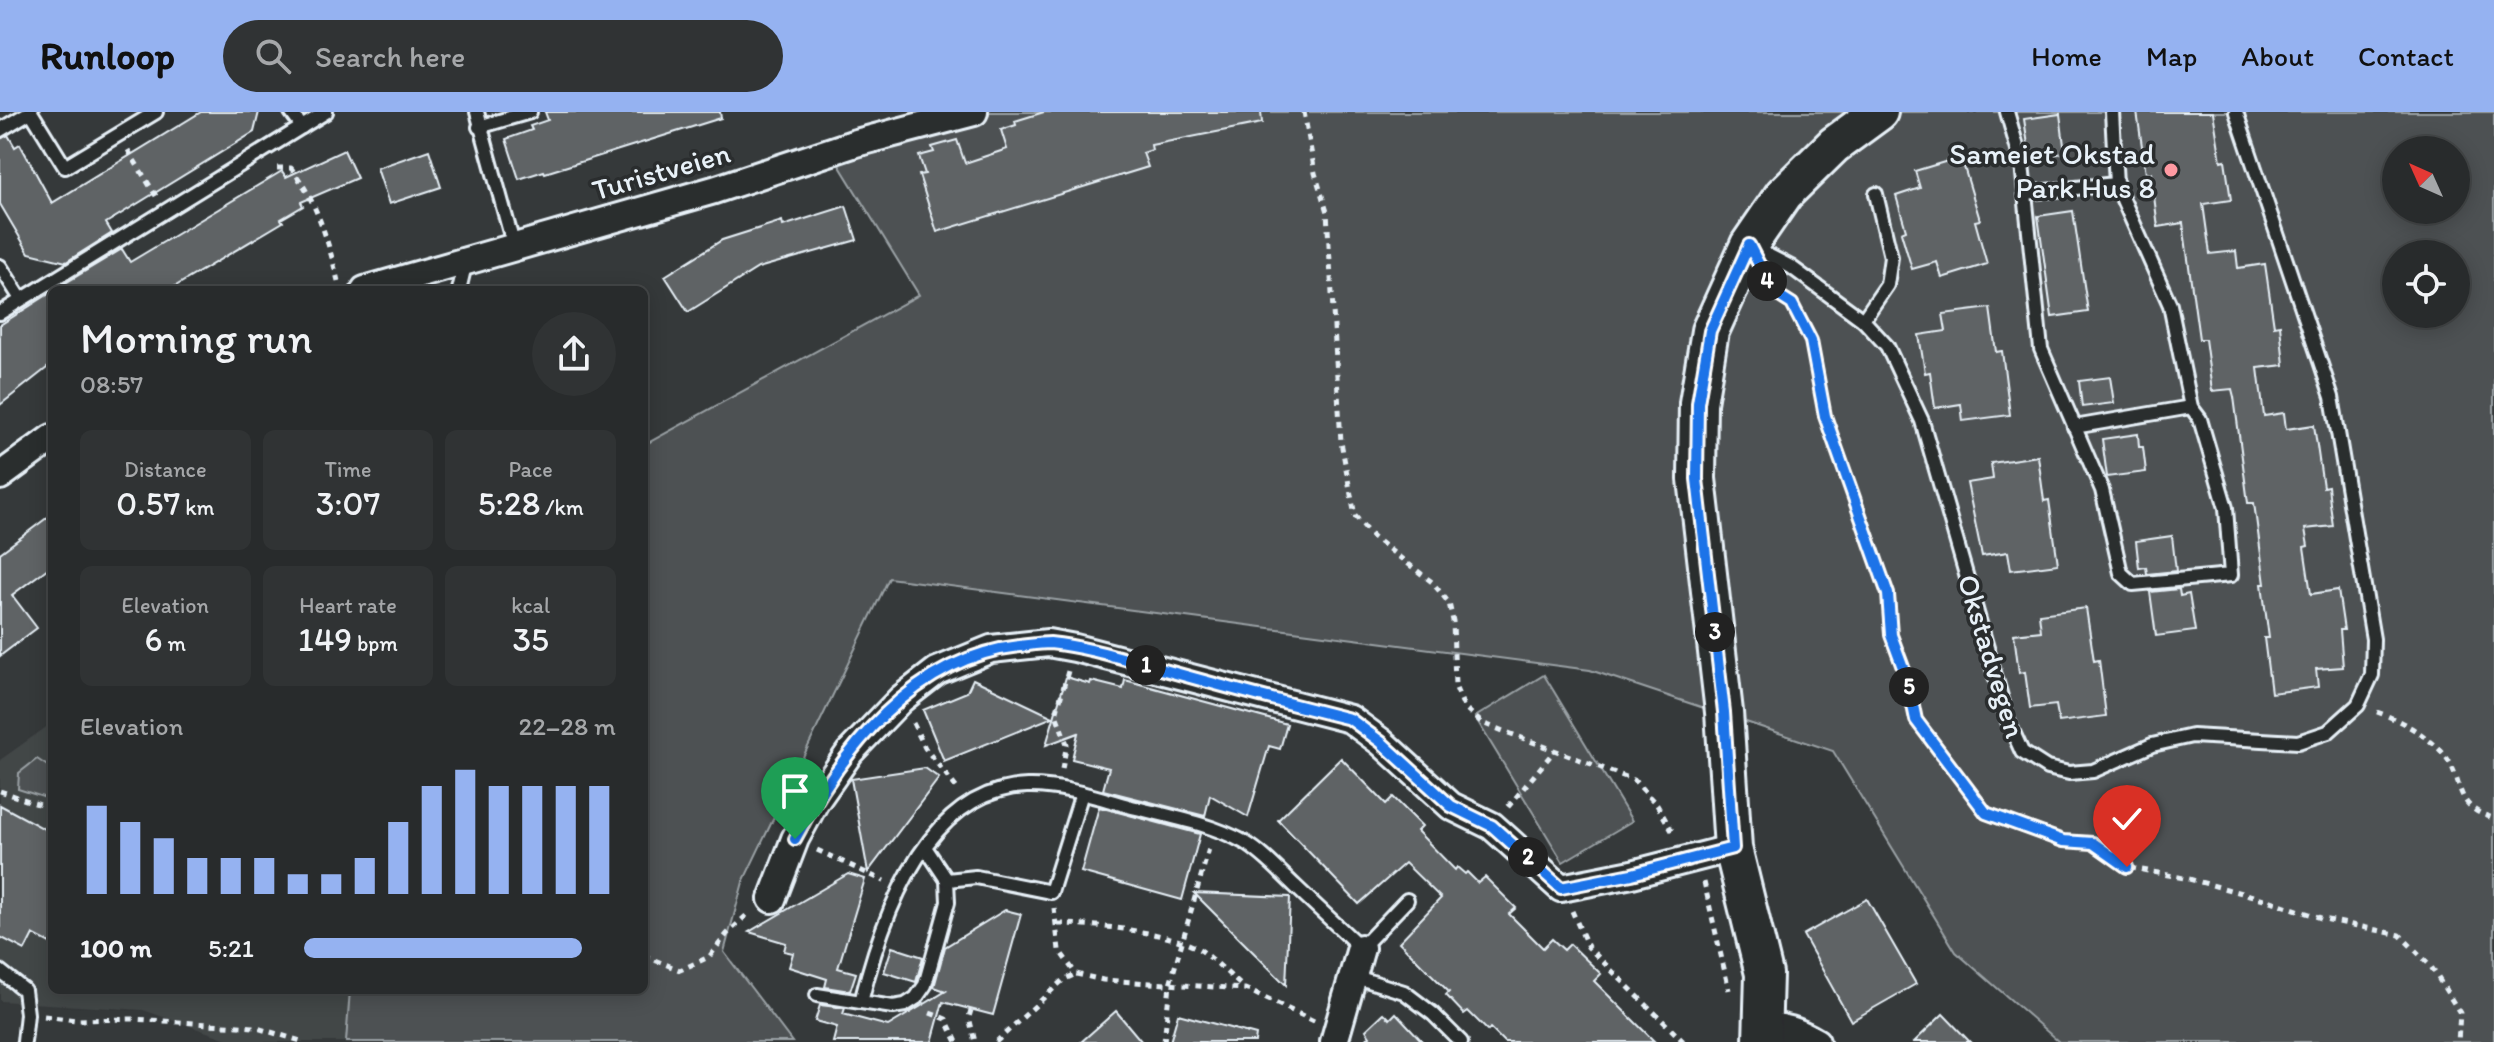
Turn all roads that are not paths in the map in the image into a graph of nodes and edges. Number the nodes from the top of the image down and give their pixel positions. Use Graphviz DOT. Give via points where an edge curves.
graph roads {
  1 [pos="30,112"];
  2 [pos="156,112"];
  3 [pos="291,112"];
  4 [pos="326,112"];
  5 [pos="477,112"];
  6 [pos="530,112"];
  7 [pos="974,112"];
  8 [pos="1879,112"];
  9 [pos="2007,112"];
  10 [pos="2112,112"];
  11 [pos="2236,112"];
  12 [pos="302,127"];
  13 [pos="479,127"];
  14 [pos="0,130"];
  15 [pos="2116,184"];
  16 [pos="2025,193"];
  17 [pos="1876,194"];
  18 [pos="1749,245"];
  19 [pos="514,247"];
  20 [pos="466,261"];
  21 [pos="0,266"];
  22 [pos="379,286"];
  23 [pos="460,286"];
  24 [pos="21,299"];
  25 [pos="0,313"];
  26 [pos="1863,320"];
  27 [pos="2191,407"];
  28 [pos="2074,427"];
  29 [pos="48,441"];
  30 [pos="0,476"];
  31 [pos="1082,793"];
  32 [pos="925,847"];
  33 [pos="1733,848"];
  34 [pos="947,880"];
  35 [pos="772,899"];
  36 [pos="1407,900"];
  37 [pos="1361,948"];
  38 [pos="0,971"];
  39 [pos="1353,976"];
  40 [pos="817,995"];
  41 [pos="861,1002"];
  42 [pos="1762,1035"];
  43 [pos="1335,1037"];
  44 [pos="24,1042"];
  45 [pos="1461,1042"];
  46 [pos="1816,1042"];
  1 -- 2 [label="lane" via="65,167"];
  1 -- 14 [label="lane"];
  3 -- 12 [label="lane"];
  4 -- 12 [label="lane"];
  5 -- 13 [label="lane"];
  6 -- 13 [label="lane"];
  7 -- 19 [label="street, Turistveien"];
  8 -- 18 [label="street" via="1834,145 1784,194"];
  9 -- 16 [label="lane"];
  10 -- 15 [label="lane"];
  11 -- 26 [label="lane, Okstadvegen" via="2332,397 2373,639 2372,675 2358,705 2328,732 2298,742 2192,736 2152,745 2093,771 2069,773 2047,768 2022,752 2008,721 1922,421 1887,346"];
  12 -- 24 [label="lane"];
  13 -- 19 [label="lane"];
  15 -- 16 [label="lane"];
  15 -- 27 [label="lane" via="2170,305"];
  16 -- 28 [label="lane" via="2041,349"];
  17 -- 26 [label="lane" via="1891,257 1887,285"];
  18 -- 26 [label="lane, Okstadvegen" via="1791,267"];
  18 -- 33 [label="street" via="1710,331 1698,403 1697,479 1724,712"];
  19 -- 20 [label="street, Turistveien"];
  20 -- 22 [label="street, Turistveien"];
  20 -- 23 [label="lane"];
  21 -- 24 [label="lane"];
  24 -- 25 [label="lane"];
  27 -- 28 [label="lane"];
  27 -- 28 [label="lane" via="2200,419 2226,508 2231,575 2133,584 2121,573 2102,490"];
  29 -- 30 [label="street"];
  31 -- 32 [label="lane" via="1027,786 990,793 947,822"];
  31 -- 34 [label="lane" via="1051,892 976,877"];
  31 -- 37 [label="lane" via="1214,829 1245,843"];
  32 -- 34 [label="lane"];
  32 -- 41 [label="lane" via="899,888"];
  33 -- 35 [label="street" via="1561,888 1492,826 1451,806 1350,719 1048,643 991,649 937,671 901,699 820,786"];
  33 -- 42 [label="street" via="1764,974"];
  34 -- 41 [label="lane" via="948,902 925,985 916,998 893,1007"];
  36 -- 37 [label="lane"];
  37 -- 39 [label="street"];
  38 -- 44 [label="lane" via="24,990"];
  39 -- 43 [label="street"];
  39 -- 45 [label="lane" via="1404,992"];
  40 -- 41 [label="lane"];
  42 -- 46 [label="street" via="1775,1026"];
}
